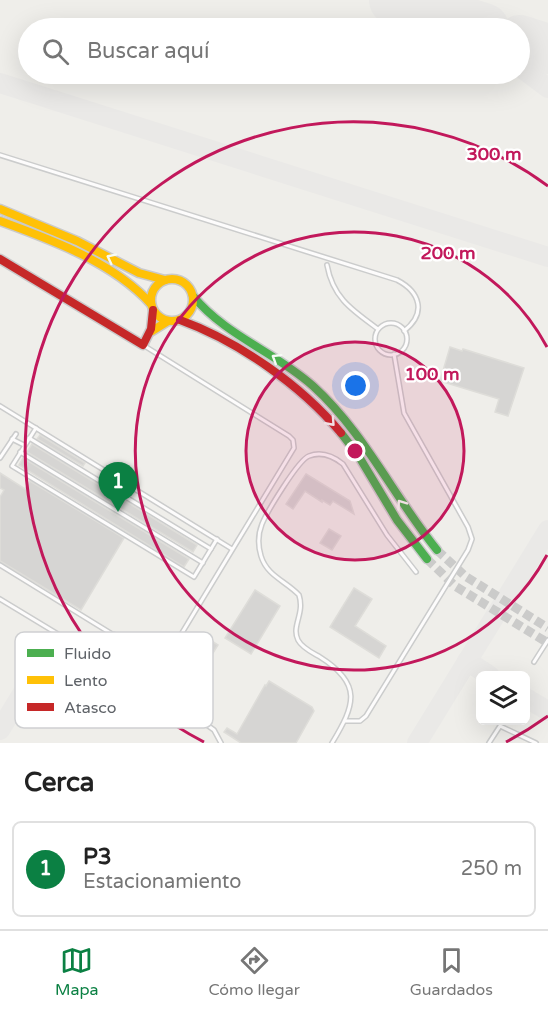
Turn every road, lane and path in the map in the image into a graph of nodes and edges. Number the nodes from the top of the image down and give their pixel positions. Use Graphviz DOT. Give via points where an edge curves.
graph roads {
  1 [pos="0,155"];
  2 [pos="0,209"];
  3 [pos="0,221"];
  4 [pos="0,259"];
  5 [pos="327,265"];
  6 [pos="165,280"];
  7 [pos="193,296"];
  8 [pos="152,307"];
  9 [pos="180,320"];
  10 [pos="168,321"];
  11 [pos="378,329"];
  12 [pos="151,331"];
  13 [pos="404,331"];
  14 [pos="142,345"];
  15 [pos="394,354"];
  16 [pos="0,406"];
  17 [pos="36,428"];
  18 [pos="16,434"];
  19 [pos="29,438"];
  20 [pos="12,439"];
  21 [pos="24,446"];
  22 [pos="20,452"];
  23 [pos="0,458"];
  24 [pos="217,539"];
  25 [pos="211,549"];
  26 [pos="232,549"];
  27 [pos="437,550"];
  28 [pos="427,559"];
  29 [pos="203,563"];
  30 [pos="0,565"];
  31 [pos="416,572"];
  32 [pos="0,599"];
  33 [pos="54,632"];
  34 [pos="109,632"];
  35 [pos="182,632"];
  36 [pos="548,640"];
  37 [pos="534,662"];
  38 [pos="345,721"];
  39 [pos="211,728"];
  40 [pos="221,743"];
  41 [pos="332,743"];
  42 [pos="489,743"];
  43 [pos="536,743"];
  1 -- 13 [label="lane" via="397,280 417,299 418,308"];
  6 -- 2 [label="main road, one-way" via="139,273 77,241"];
  3 -- 8 [label="main road" via="115,273 146,296"];
  4 -- 14 [label="main road"];
  5 -- 11 [label="lane" via="340,298"];
  6 -- 7 [label="main road" via="186,284"];
  6 -- 8 [label="main road" via="155,287 150,298"];
  7 -- 9 [label="main road" via="189,313"];
  27 -- 7 [label="main road, one-way" via="399,503 345,418 282,362 213,319"];
  8 -- 10 [label="main road"];
  8 -- 12 [label="main road"];
  9 -- 10 [label="main road"];
  9 -- 28 [label="main road, one-way" via="206,329 285,378 314,402 358,455 397,520"];
  10 -- 12 [label="main road"];
  11 -- 13 [label="lane" via="392,323"];
  11 -- 15 [label="lane" via="376,345 383,352"];
  12 -- 14 [label="main road"];
  13 -- 15 [label="lane" via="405,345"];
  14 -- 26 [label="lane" via="293,440 294,448"];
  15 -- 38 [label="lane" via="404,413 472,539 366,716 360,721"];
  16 -- 17 [label="lane"];
  17 -- 19 [label="lane"];
  17 -- 24 [label="lane"];
  18 -- 20 [label="lane"];
  19 -- 21 [label="lane"];
  19 -- 25 [label="lane"];
  20 -- 21 [label="lane"];
  20 -- 23 [label="lane"];
  21 -- 22 [label="lane"];
  22 -- 29 [label="lane"];
  22 -- 29 [label="lane" via="12,466 194,577"];
  24 -- 25 [label="lane"];
  24 -- 26 [label="lane"];
  25 -- 29 [label="lane"];
  26 -- 35 [label="lane"];
  30 -- 34 [label="lane"];
  31 -- 38 [label="lane" via="387,536 343,464 316,453 298,465 262,525 258,540 267,568 299,595 302,611 295,634 299,643 336,667 347,681 350,710"];
  32 -- 33 [label="lane"];
  36 -- 37 [label="lane"];
  38 -- 41 [label="lane"];
  39 -- 40 [label="lane"];
  42 -- 43 [label="lane" via="500,726"];
}
